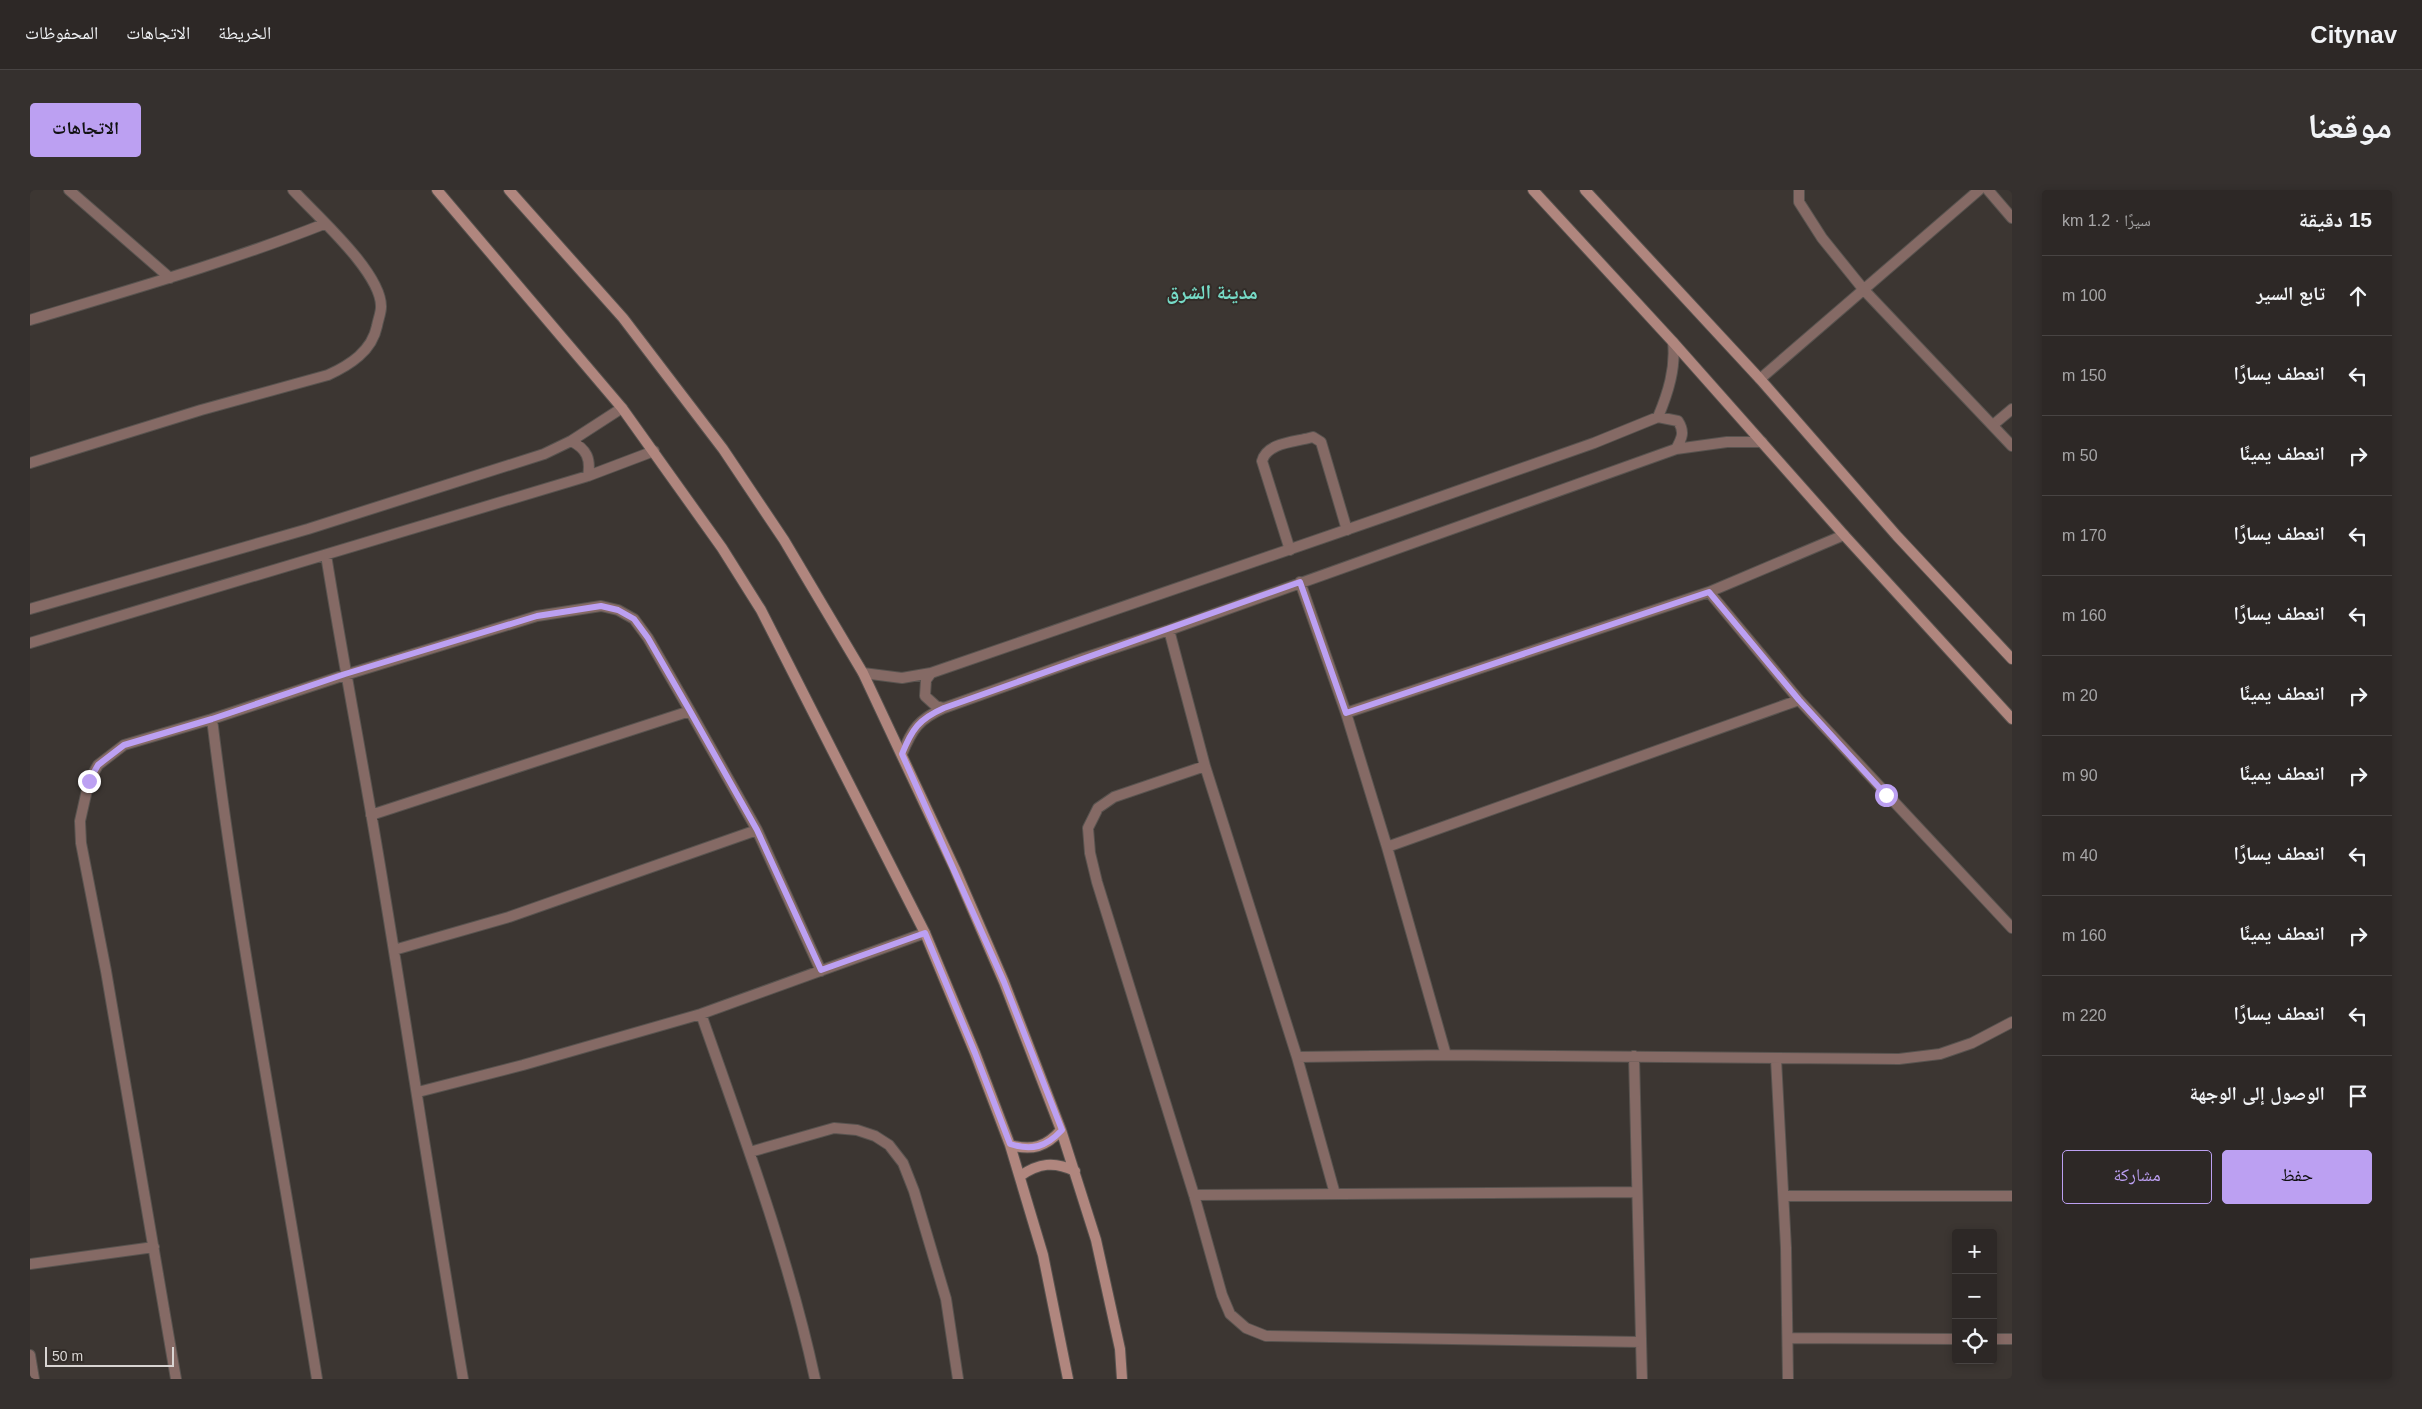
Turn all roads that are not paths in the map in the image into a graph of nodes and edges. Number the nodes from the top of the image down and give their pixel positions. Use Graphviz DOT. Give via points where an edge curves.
graph roads {
  1 [pos="69,190"];
  2 [pos="293,190"];
  3 [pos="437,190"];
  4 [pos="509,190"];
  5 [pos="1533,190"];
  6 [pos="1585,190"];
  7 [pos="1798,190"];
  8 [pos="1979,190"];
  9 [pos="1988,190"];
  10 [pos="2012,218"];
  11 [pos="324,224"];
  12 [pos="170,278"];
  13 [pos="1864,290"];
  14 [pos="30,320"];
  15 [pos="1673,342"];
  16 [pos="1760,379"];
  17 [pos="622,408"];
  18 [pos="2012,409"];
  19 [pos="1658,417"];
  20 [pos="1993,425"];
  21 [pos="571,441"];
  22 [pos="1762,442"];
  23 [pos="2012,446"];
  24 [pos="1676,449"];
  25 [pos="654,451"];
  26 [pos="30,464"];
  27 [pos="588,476"];
  28 [pos="1347,530"];
  29 [pos="1844,535"];
  30 [pos="1290,550"];
  31 [pos="326,555"];
  32 [pos="1300,582"];
  33 [pos="1709,592"];
  34 [pos="30,609"];
  35 [pos="1169,630"];
  36 [pos="30,643"];
  37 [pos="2012,659"];
  38 [pos="862,673"];
  39 [pos="930,673"];
  40 [pos="345,674"];
  41 [pos="1799,700"];
  42 [pos="944,708"];
  43 [pos="690,711"];
  44 [pos="1346,713"];
  45 [pos="212,719"];
  46 [pos="2012,719"];
  47 [pos="902,754"];
  48 [pos="1205,766"];
  49 [pos="371,815"];
  50 [pos="757,830"];
  51 [pos="1387,847"];
  52 [pos="2012,928"];
  53 [pos="925,933"];
  54 [pos="394,950"];
  55 [pos="821,970"];
  56 [pos="701,1014"];
  57 [pos="2012,1022"];
  58 [pos="1446,1055"];
  59 [pos="1634,1056"];
  60 [pos="1297,1057"];
  61 [pos="1776,1059"];
  62 [pos="418,1092"];
  63 [pos="1062,1130"];
  64 [pos="1010,1144"];
  65 [pos="750,1152"];
  66 [pos="1075,1171"];
  67 [pos="1020,1176"];
  68 [pos="1637,1192"];
  69 [pos="1335,1194"];
  70 [pos="1194,1195"];
  71 [pos="1784,1196"];
  72 [pos="2012,1196"];
  73 [pos="154,1247"];
  74 [pos="30,1264"];
  75 [pos="1788,1338"];
  76 [pos="1952,1339"];
  77 [pos="1997,1339"];
  78 [pos="2012,1339"];
  79 [pos="1641,1342"];
  80 [pos="30,1355"];
  81 [pos="34,1379"];
  82 [pos="176,1379"];
  83 [pos="317,1379"];
  84 [pos="462,1379"];
  85 [pos="815,1379"];
  86 [pos="958,1379"];
  87 [pos="1068,1379"];
  88 [pos="1122,1379"];
  89 [pos="1642,1379"];
  90 [pos="1788,1379"];
  1 -- 12 [label="street"];
  2 -- 11 [label="street"];
  3 -- 17 [label="street"];
  4 -- 38 [label="street" via="623,318 723,449 784,540"];
  5 -- 15 [label="street"];
  6 -- 16 [label="street"];
  7 -- 13 [label="street" via="1799,202 1822,238"];
  8 -- 13 [label="street"];
  9 -- 10 [label="street"];
  11 -- 12 [label="street"];
  11 -- 26 [label="street" via="346,244 372,279 381,306 375,334 354,361 328,375 201,410"];
  12 -- 14 [label="street"];
  13 -- 16 [label="street"];
  13 -- 20 [label="street"];
  15 -- 19 [label="street" via="1670,383"];
  15 -- 22 [label="street"];
  16 -- 37 [label="street" via="1897,536"];
  17 -- 21 [label="street"];
  17 -- 25 [label="street"];
  18 -- 20 [label="street"];
  19 -- 24 [label="street" via="1678,422 1682,428 1682,439"];
  19 -- 28 [label="street" via="1594,443"];
  20 -- 23 [label="street"];
  21 -- 27 [label="street" via="579,445 589,459"];
  21 -- 34 [label="street" via="544,454 308,529"];
  22 -- 24 [label="street" via="1727,442"];
  22 -- 29 [label="street"];
  24 -- 32 [label="street"];
  25 -- 27 [label="street"];
  25 -- 53 [label="street" via="761,610"];
  27 -- 31 [label="street"];
  28 -- 30 [label="street"];
  28 -- 30 [label="street" via="1321,442 1309,438 1272,448 1262,461"];
  29 -- 33 [label="street"];
  29 -- 46 [label="street"];
  30 -- 39 [label="street"];
  31 -- 36 [label="street"];
  31 -- 40 [label="street"];
  32 -- 35 [label="street"];
  32 -- 44 [label="street"];
  33 -- 41 [label="street"];
  33 -- 44 [label="street"];
  35 -- 42 [label="street"];
  35 -- 48 [label="street"];
  38 -- 39 [label="street" via="902,678"];
  38 -- 47 [label="street"];
  39 -- 42 [label="street" via="925,696 936,706"];
  40 -- 43 [label="street" via="537,616 601,606 618,610 634,619"];
  40 -- 45 [label="street"];
  40 -- 49 [label="street"];
  41 -- 51 [label="street"];
  41 -- 52 [label="street"];
  42 -- 47 [label="street" via="916,725"];
  43 -- 49 [label="street"];
  43 -- 50 [label="street"];
  44 -- 51 [label="street"];
  45 -- 73 [label="street" via="124,745 98,765 89,781 80,821 81,843"];
  45 -- 83 [label="street" via="254,1001"];
  47 -- 63 [label="street" via="1004,982"];
  48 -- 60 [label="street"];
  48 -- 70 [label="street" via="1114,797 1098,808 1088,828 1097,882"];
  49 -- 54 [label="street"];
  50 -- 54 [label="street" via="509,917"];
  50 -- 55 [label="street"];
  51 -- 58 [label="street"];
  53 -- 55 [label="street"];
  53 -- 64 [label="street"];
  54 -- 62 [label="street"];
  55 -- 56 [label="street"];
  56 -- 62 [label="street" via="523,1066"];
  56 -- 65 [label="street"];
  57 -- 61 [label="street" via="1972,1043 1940,1054 1900,1059"];
  58 -- 59 [label="street"];
  58 -- 60 [label="street"];
  59 -- 61 [label="street"];
  59 -- 68 [label="street"];
  60 -- 69 [label="street"];
  61 -- 71 [label="street"];
  62 -- 84 [label="street"];
  63 -- 64 [label="street" via="1052,1141 1038,1148 1024,1149"];
  63 -- 66 [label="street"];
  64 -- 67 [label="street"];
  65 -- 85 [label="street" via="802,1317"];
  65 -- 86 [label="street" via="834,1128 857,1130 889,1145 903,1163 914,1191 946,1300"];
  66 -- 67 [label="street" via="1061,1164 1047,1163 1032,1167"];
  66 -- 88 [label="street" via="1096,1240 1120,1349"];
  67 -- 87 [label="street" via="1043,1255"];
  68 -- 69 [label="street"];
  68 -- 79 [label="street"];
  69 -- 70 [label="street"];
  70 -- 79 [label="street" via="1214,1270 1230,1314 1246,1328 1266,1336"];
  71 -- 72 [label="street"];
  71 -- 75 [label="street"];
  73 -- 74 [label="street"];
  73 -- 82 [label="street"];
  75 -- 76 [label="street"];
  75 -- 90 [label="street"];
  77 -- 78 [label="street"];
  79 -- 89 [label="street"];
  80 -- 81 [label="street"];
}
